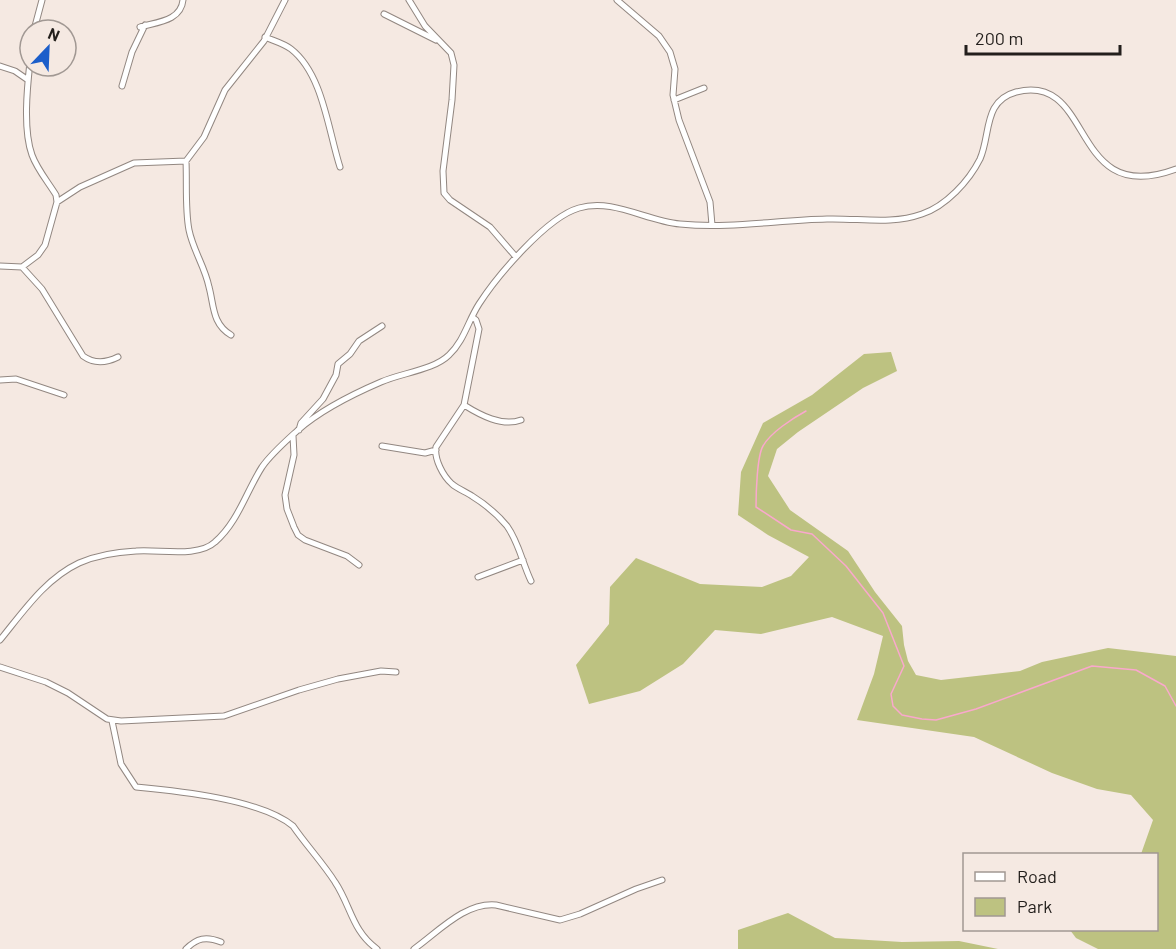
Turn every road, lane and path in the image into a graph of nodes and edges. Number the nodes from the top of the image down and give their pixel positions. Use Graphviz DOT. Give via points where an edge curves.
graph roads {
  1 [pos="42,0"];
  2 [pos="183,0"];
  3 [pos="285,0"];
  4 [pos="409,0"];
  5 [pos="617,0"];
  6 [pos="384,14"];
  7 [pos="37,18"];
  8 [pos="266,37"];
  9 [pos="442,43"];
  10 [pos="0,66"];
  11 [pos="28,80"];
  12 [pos="123,86"];
  13 [pos="704,88"];
  14 [pos="674,100"];
  15 [pos="186,161"];
  16 [pos="340,167"];
  17 [pos="1176,168"];
  18 [pos="57,202"];
  19 [pos="712,225"];
  20 [pos="516,257"];
  21 [pos="0,266"];
  22 [pos="22,267"];
  23 [pos="472,317"];
  24 [pos="382,326"];
  25 [pos="231,335"];
  26 [pos="118,357"];
  27 [pos="0,380"];
  28 [pos="64,395"];
  29 [pos="464,405"];
  30 [pos="521,420"];
  31 [pos="299,430"];
  32 [pos="290,439"];
  33 [pos="382,446"];
  34 [pos="435,450"];
  35 [pos="523,561"];
  36 [pos="359,565"];
  37 [pos="478,577"];
  38 [pos="531,580"];
  39 [pos="0,640"];
  40 [pos="0,666"];
  41 [pos="396,672"];
  42 [pos="112,721"];
  43 [pos="662,880"];
  44 [pos="221,942"];
  45 [pos="186,949"];
  46 [pos="377,949"];
  47 [pos="414,949"];
  1 -- 7 [label="street"];
  2 -- 12 [label="street" via="177,16 142,26"];
  3 -- 8 [label="street"];
  4 -- 9 [label="street" via="425,26"];
  5 -- 14 [label="street" via="660,36 670,52 675,69"];
  6 -- 9 [label="street"];
  8 -- 15 [label="street" via="225,90 204,138"];
  8 -- 16 [label="street" via="292,50 311,75 322,99"];
  9 -- 20 [label="street" via="451,53 453,65 444,193 489,227"];
  10 -- 11 [label="street"];
  11 -- 18 [label="street" via="29,145"];
  13 -- 14 [label="street"];
  14 -- 19 [label="street" via="710,202"];
  15 -- 18 [label="street" via="134,163"];
  15 -- 25 [label="street" via="190,235 209,285 216,320"];
  17 -- 19 [label="street" via="1145,177 1112,169 1099,159 1063,104 1051,94 1024,91 1002,98 989,119 975,167 953,193 931,210 896,221 832,219"];
  18 -- 22 [label="street" via="42,250"];
  19 -- 20 [label="street" via="668,223 601,205 581,207 553,222"];
  20 -- 23 [label="street"];
  21 -- 22 [label="street"];
  22 -- 26 [label="street" via="42,289 83,356 102,363"];
  23 -- 29 [label="street" via="478,324 479,337"];
  23 -- 31 [label="street" via="462,338 444,360 382,381"];
  24 -- 31 [label="street" via="359,341 338,364 323,399"];
  27 -- 28 [label="street" via="16,379"];
  29 -- 30 [label="street" via="507,423"];
  29 -- 34 [label="street"];
  31 -- 32 [label="street"];
  32 -- 36 [label="street" via="294,455 285,495 298,535 346,555"];
  32 -- 39 [label="street" via="262,468 223,534 207,548 117,552 78,564 48,584"];
  33 -- 34 [label="street" via="424,453"];
  34 -- 35 [label="street" via="442,471 452,484 491,509 505,524 516,539"];
  35 -- 37 [label="street"];
  35 -- 38 [label="street"];
  40 -- 42 [label="street" via="46,682"];
  41 -- 42 [label="street" via="338,679 224,716"];
  42 -- 46 [label="street" via="121,764 136,786 180,790 252,807 293,826 336,884 362,936"];
  43 -- 47 [label="street" via="560,920 496,905 478,906"];
  44 -- 45 [label="street" via="203,938"];
}
